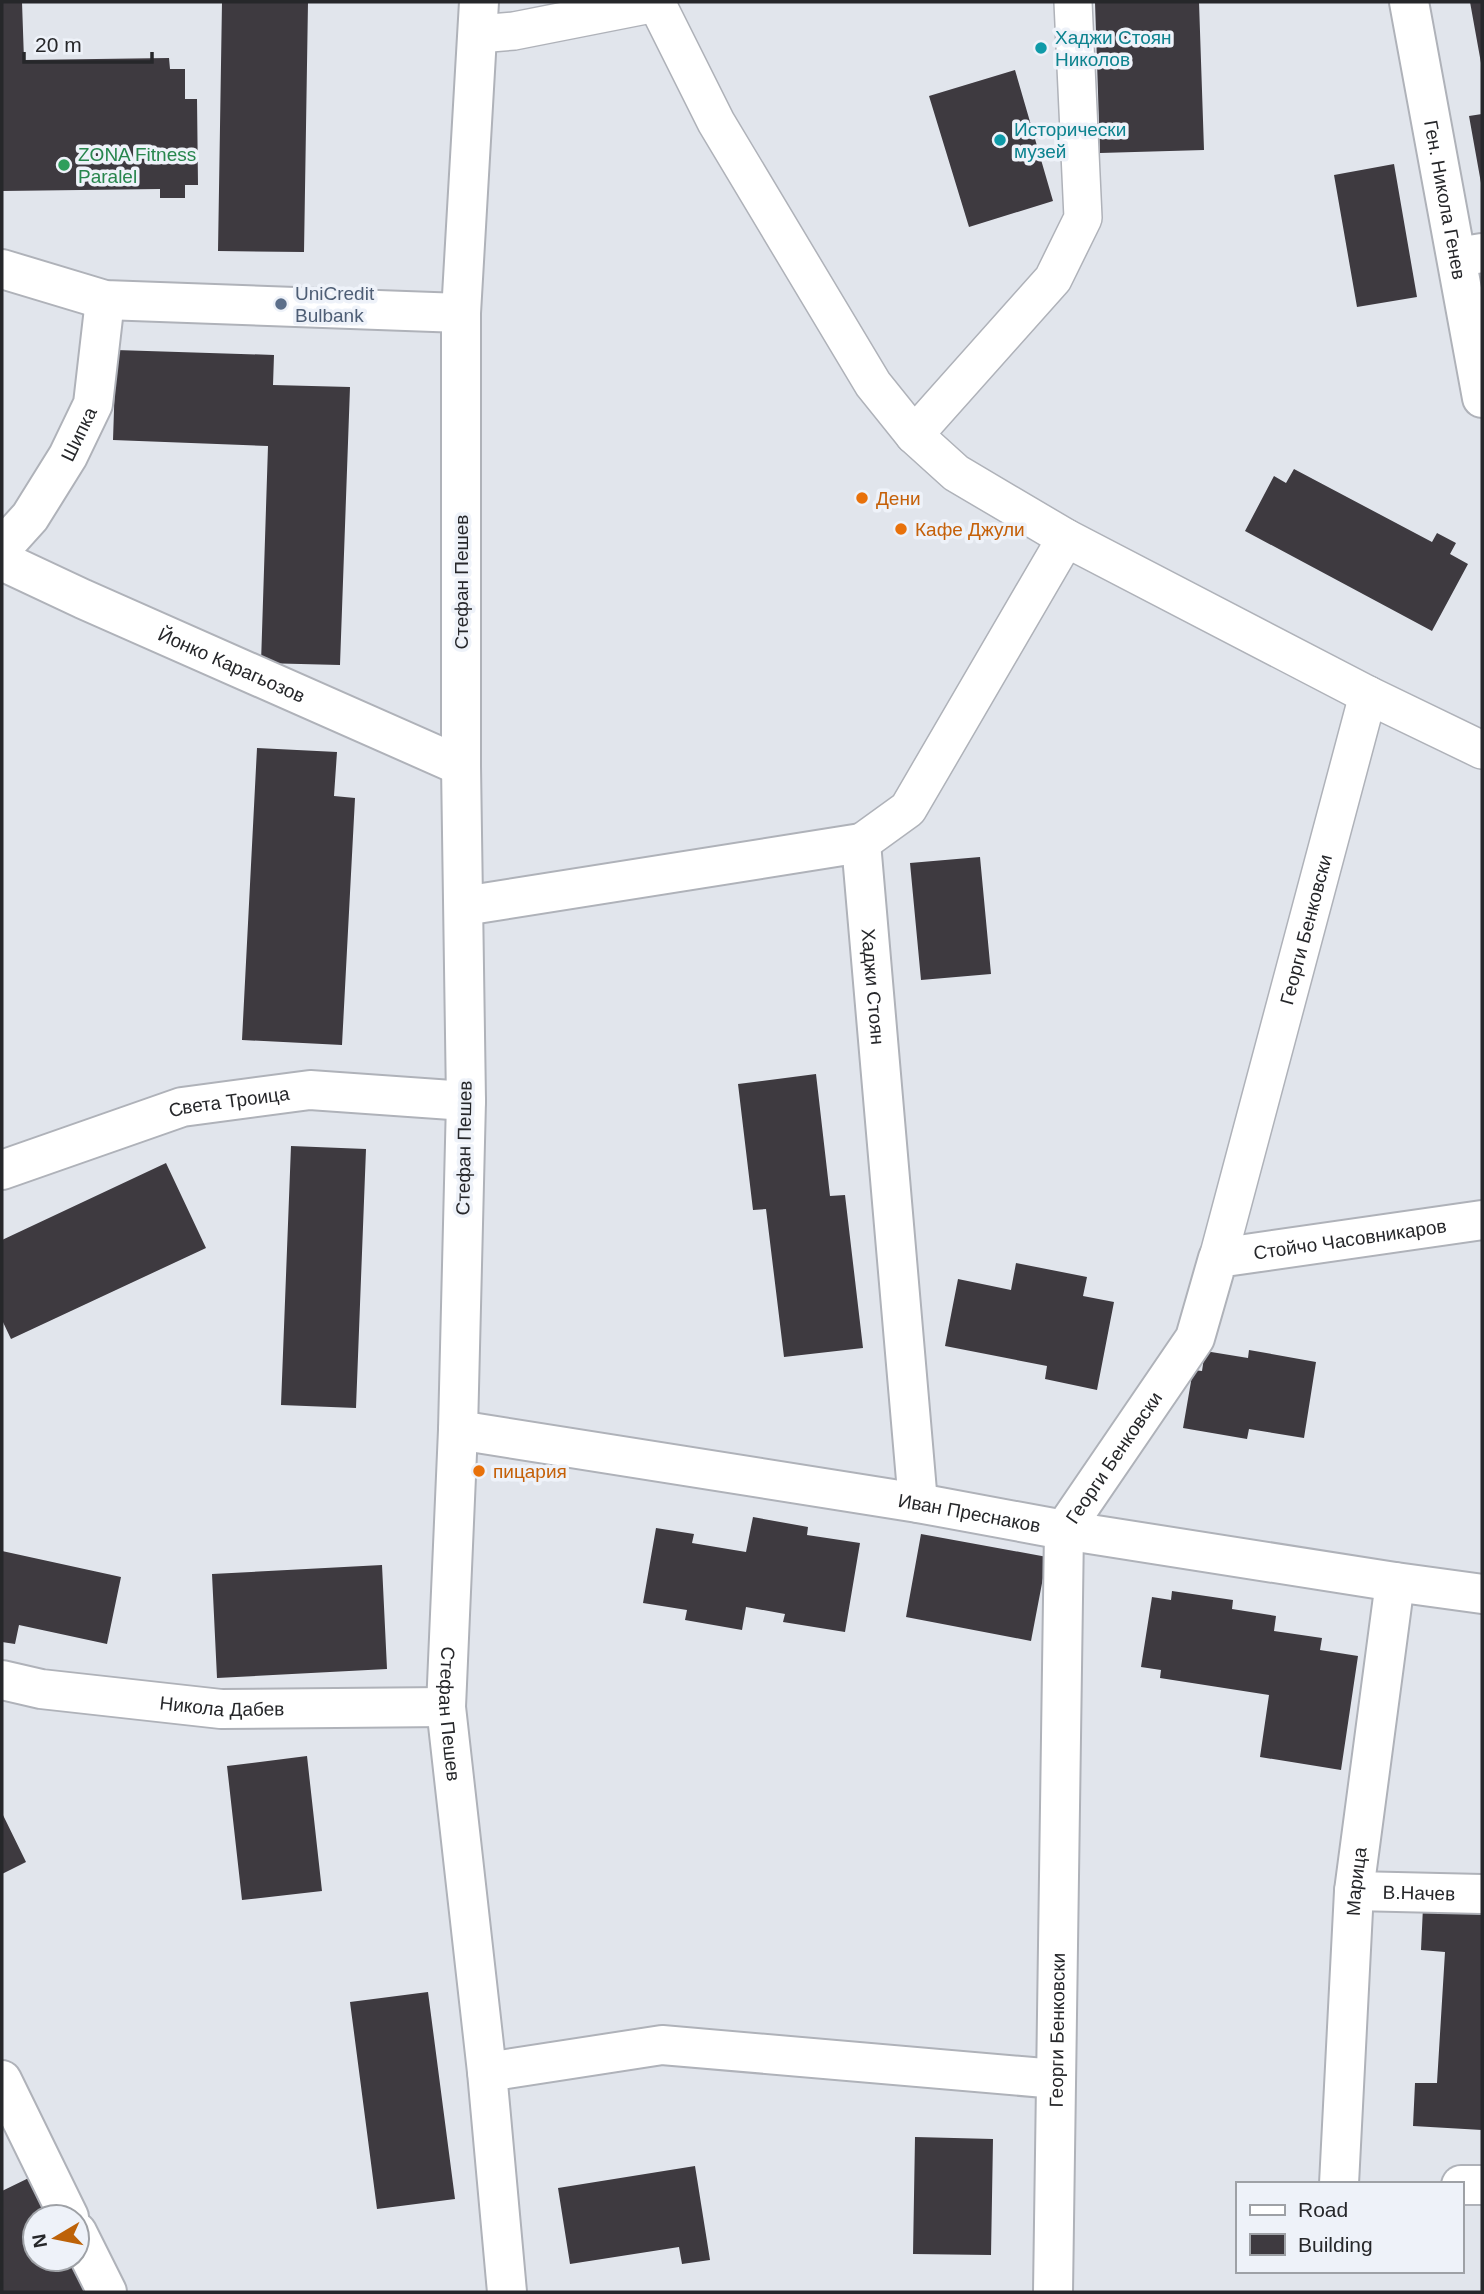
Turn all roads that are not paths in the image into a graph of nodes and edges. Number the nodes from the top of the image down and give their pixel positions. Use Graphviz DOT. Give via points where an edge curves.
graph roads {
  1 [pos="656,2"];
  2 [pos="1073,2"];
  3 [pos="1409,2"];
  4 [pos="478,18"];
  5 [pos="1470,255"];
  6 [pos="2,269"];
  7 [pos="105,300"];
  8 [pos="461,313"];
  9 [pos="1482,398"];
  10 [pos="914,435"];
  11 [pos="1066,538"];
  12 [pos="2,548"];
  13 [pos="2,561"];
  14 [pos="1368,695"];
  15 [pos="1482,750"];
  16 [pos="461,766"];
  17 [pos="860,843"];
  18 [pos="464,906"];
  19 [pos="466,1101"];
  20 [pos="2,1170"];
  21 [pos="1482,1220"];
  22 [pos="1218,1258"];
  23 [pos="458,1430"];
  24 [pos="918,1503"];
  25 [pos="1064,1530"];
  26 [pos="1395,1582"];
  27 [pos="1482,1594"];
  28 [pos="2,1680"];
  29 [pos="446,1707"];
  30 [pos="1354,1891"];
  31 [pos="1482,1894"];
  32 [pos="488,2072"];
  33 [pos="1056,2079"];
  34 [pos="2,2080"];
  35 [pos="1339,2182"];
  36 [pos="1463,2185"];
  37 [pos="1482,2185"];
  38 [pos="62,2203"];
  39 [pos="91,2260"];
  40 [pos="107,2292"];
  41 [pos="507,2292"];
  42 [pos="1053,2292"];
  1 -- 4 [label="street" via="514,31"];
  1 -- 10 [label="street" via="716,122 873,384"];
  2 -- 10 [label="street" via="1083,218 1054,279"];
  3 -- 5 [label="street, Ген. Никола Генев"];
  4 -- 8 [label="street, Стефан Пешев"];
  5 -- 9 [label="street, Ген. Никола Генев"];
  6 -- 7 [label="street"];
  7 -- 8 [label="street"];
  7 -- 12 [label="street, Шипка" via="93,404 30,517"];
  8 -- 16 [label="street, Стефан Пешев"];
  10 -- 11 [label="street" via="956,473"];
  11 -- 14 [label="street"];
  11 -- 17 [label="street" via="908,809"];
  13 -- 16 [label="street, Йонко Карагьозов"];
  14 -- 15 [label="street"];
  14 -- 22 [label="street, Георги Бенковски"];
  16 -- 18 [label="street, Стефан Пешев"];
  17 -- 18 [label="street"];
  17 -- 24 [label="street, Хаджи Стоян"];
  18 -- 19 [label="street, Стефан Пешев"];
  19 -- 20 [label="street, Света Троица" via="310,1090 182,1107"];
  19 -- 23 [label="street, Стефан Пешев"];
  21 -- 22 [label="street, Стойчо Часовникаров"];
  22 -- 25 [label="street, Георги Бенковски" via="1195,1338"];
  23 -- 24 [label="street, Иван Преснаков"];
  23 -- 29 [label="street, Стефан Пешев"];
  24 -- 25 [label="street, Иван Преснаков"];
  25 -- 26 [label="street, Иван Преснаков"];
  25 -- 33 [label="street, Георги Бенковски"];
  26 -- 27 [label="street, Иван Преснаков"];
  26 -- 30 [label="street, Марица"];
  28 -- 29 [label="street, Никола Дабев" via="41,1689 221,1709"];
  29 -- 32 [label="street, Стефан Пешев"];
  30 -- 31 [label="street, В.Начев"];
  30 -- 35 [label="street, Марица"];
  32 -- 33 [label="street" via="662,2045"];
  32 -- 41 [label="street, Стефан Пешев"];
  33 -- 42 [label="street, Георги Бенковски"];
  34 -- 38 [label="street"];
  36 -- 37 [label="street"];
  39 -- 40 [label="street"];
}
